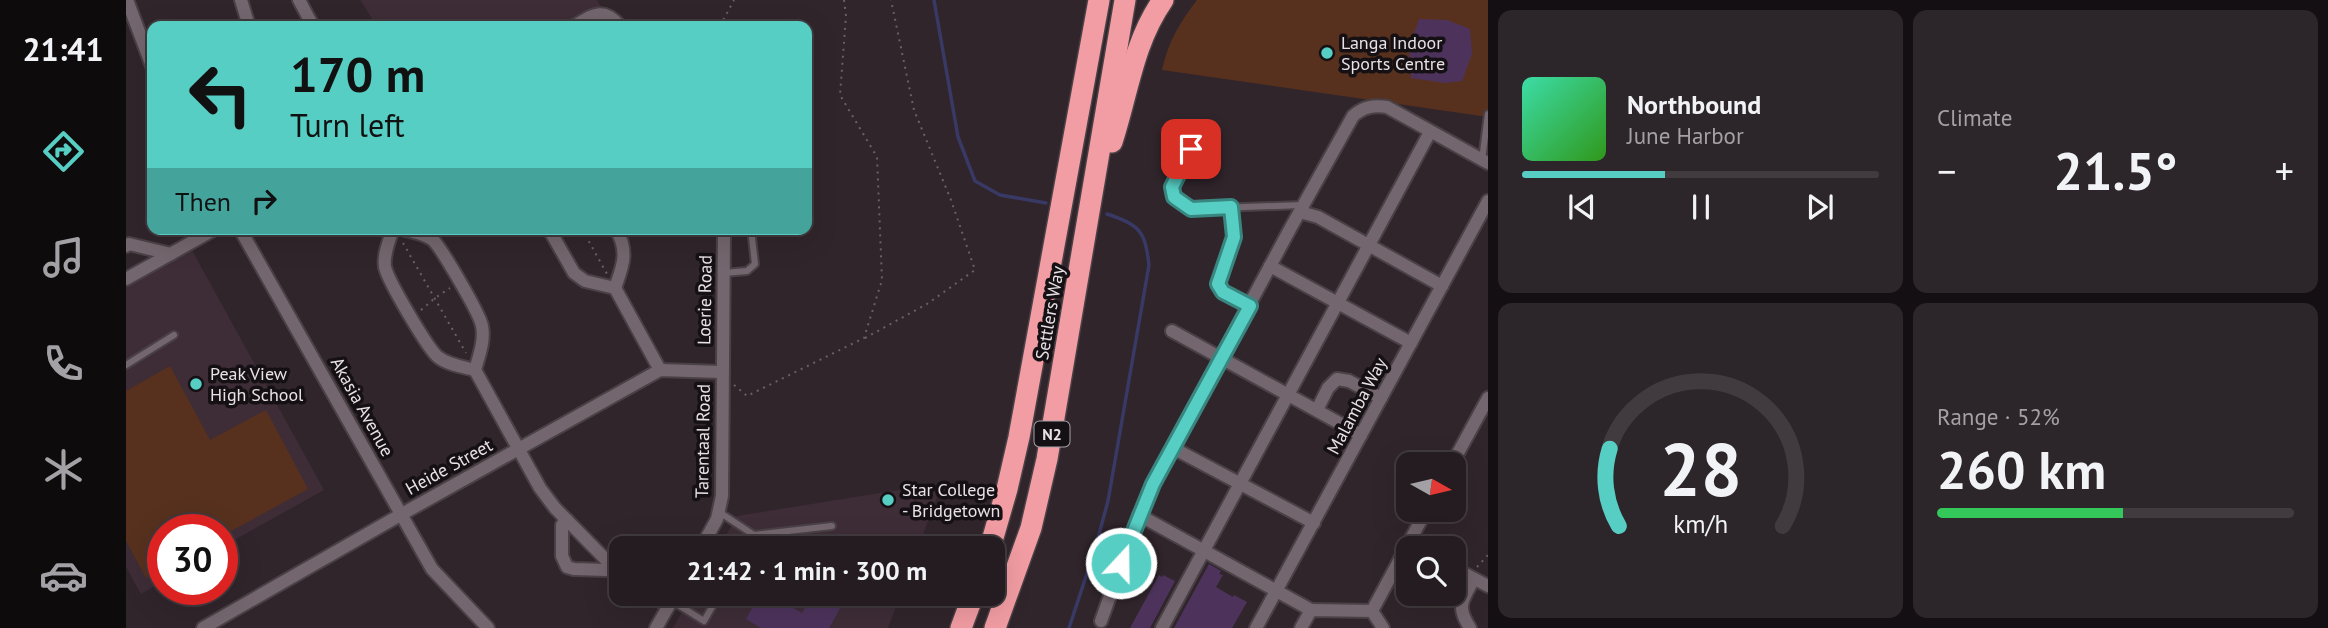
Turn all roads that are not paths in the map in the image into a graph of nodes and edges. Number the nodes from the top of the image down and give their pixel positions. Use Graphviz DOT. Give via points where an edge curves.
graph roads {
  1 [pos="127,0"];
  2 [pos="241,0"];
  3 [pos="299,0"];
  4 [pos="1099,0"];
  5 [pos="1125,0"];
  6 [pos="1163,0"];
  7 [pos="247,21"];
  8 [pos="310,21"];
  9 [pos="582,21"];
  10 [pos="616,21"];
  11 [pos="132,31"];
  12 [pos="147,57"];
  13 [pos="1488,114"];
  14 [pos="1200,130"];
  15 [pos="1430,132"];
  16 [pos="1485,161"];
  17 [pos="1094,174"];
  18 [pos="1488,201"];
  19 [pos="1231,207"];
  20 [pos="1302,209"];
  21 [pos="204,235"];
  22 [pos="243,235"];
  23 [pos="391,235"];
  24 [pos="423,235"];
  25 [pos="552,235"];
  26 [pos="619,235"];
  27 [pos="724,235"];
  28 [pos="752,235"];
  29 [pos="1369,244"];
  30 [pos="126,246"];
  31 [pos="171,254"];
  32 [pos="1270,267"];
  33 [pos="724,273"];
  34 [pos="126,279"];
  35 [pos="1442,286"];
  36 [pos="615,288"];
  37 [pos="1337,304"];
  38 [pos="1250,306"];
  39 [pos="1172,331"];
  40 [pos="174,335"];
  41 [pos="1411,343"];
  42 [pos="1222,358"];
  43 [pos="126,365"];
  44 [pos="475,370"];
  45 [pos="660,370"];
  46 [pos="721,372"];
  47 [pos="1288,395"];
  48 [pos="1381,398"];
  49 [pos="1488,398"];
  50 [pos="1317,410"];
  51 [pos="1361,435"];
  52 [pos="1173,448"];
  53 [pos="517,449"];
  54 [pos="1459,452"];
  55 [pos="1241,483"];
  56 [pos="719,512"];
  57 [pos="402,514"];
  58 [pos="1139,515"];
  59 [pos="567,520"];
  60 [pos="1314,523"];
  61 [pos="832,526"];
  62 [pos="707,536"];
  63 [pos="754,536"];
  64 [pos="993,536"];
  65 [pos="1204,551"];
  66 [pos="609,564"];
  67 [pos="609,570"];
  68 [pos="1466,572"];
  69 [pos="1396,573"];
  70 [pos="1474,575"];
  71 [pos="1488,586"];
  72 [pos="1276,592"];
  73 [pos="669,606"];
  74 [pos="681,606"];
  75 [pos="713,606"];
  76 [pos="969,606"];
  77 [pos="1311,610"];
  78 [pos="1372,611"];
  79 [pos="1101,621"];
  80 [pos="224,623"];
  81 [pos="203,628"];
  82 [pos="488,628"];
  83 [pos="656,628"];
  84 [pos="961,628"];
  85 [pos="995,628"];
  86 [pos="1163,628"];
  87 [pos="1256,628"];
  88 [pos="1301,628"];
  89 [pos="1383,628"];
  90 [pos="1471,628"];
  1 -- 11 [label="street"];
  2 -- 7 [label="street"];
  3 -- 8 [label="street"];
  4 -- 64 [label="highway, Settlers Way / N2" via="1019,437"];
  5 -- 17 [label="highway, Settlers Way / N2"];
  6 -- 17 [label="highway" via="1139,46 1112,140"];
  9 -- 10 [label="street" via="605,14"];
  11 -- 12 [label="street"];
  13 -- 16 [label="lane"];
  14 -- 19 [label="lane" via="1172,187 1174,197 1191,209"];
  15 -- 16 [label="street"];
  15 -- 20 [label="street" via="1387,107 1372,106 1358,112"];
  15 -- 29 [label="street"];
  17 -- 85 [label="highway, Settlers Way / N2" via="1036,509"];
  18 -- 35 [label="street, Malamba Way"];
  19 -- 20 [label="lane"];
  19 -- 38 [label="lane" via="1234,237 1218,284 1223,292"];
  20 -- 29 [label="street"];
  20 -- 32 [label="street"];
  21 -- 31 [label="street"];
  22 -- 57 [label="street, Akasia Avenue"];
  23 -- 44 [label="street" via="385,266 428,345 441,359"];
  24 -- 44 [label="street" via="432,239 483,328"];
  25 -- 36 [label="street" via="574,273 585,281"];
  26 -- 36 [label="street" via="624,262"];
  27 -- 33 [label="street, Loerie Road"];
  28 -- 33 [label="lane" via="755,264 747,271"];
  29 -- 35 [label="street"];
  29 -- 37 [label="street"];
  30 -- 31 [label="street"];
  31 -- 34 [label="street"];
  32 -- 37 [label="street"];
  32 -- 38 [label="street"];
  33 -- 46 [label="street, Loerie Road"];
  35 -- 41 [label="street, Malamba Way"];
  36 -- 45 [label="street"];
  37 -- 41 [label="street"];
  37 -- 47 [label="street"];
  38 -- 42 [label="street"];
  39 -- 42 [label="street"];
  40 -- 43 [label="lane"];
  41 -- 48 [label="street, Malamba Way"];
  42 -- 47 [label="street"];
  42 -- 52 [label="street"];
  44 -- 53 [label="street"];
  45 -- 46 [label="street"];
  45 -- 53 [label="street, Heide Street"];
  46 -- 56 [label="street, Tarentaal Road"];
  47 -- 50 [label="street"];
  47 -- 55 [label="street"];
  48 -- 50 [label="street" via="1337,379"];
  48 -- 51 [label="street, Malamba Way"];
  49 -- 54 [label="street"];
  50 -- 51 [label="street"];
  51 -- 60 [label="street, Malamba Way"];
  52 -- 55 [label="street"];
  52 -- 58 [label="street"];
  53 -- 57 [label="street, Heide Street"];
  53 -- 59 [label="street" via="540,488"];
  55 -- 60 [label="street"];
  55 -- 65 [label="street"];
  56 -- 62 [label="street, Tarentaal Road"];
  56 -- 63 [label="lane"];
  57 -- 80 [label="street, Heide Street"];
  57 -- 82 [label="street, Akasia Avenue" via="438,576"];
  58 -- 65 [label="street"];
  58 -- 79 [label="street"];
  59 -- 66 [label="street"];
  59 -- 67 [label="street" via="562,525 562,556 567,567"];
  60 -- 72 [label="street, Malamba Way"];
  61 -- 63 [label="lane"];
  65 -- 72 [label="street"];
  65 -- 86 [label="street"];
  68 -- 70 [label="street"];
  69 -- 78 [label="street"];
  70 -- 71 [label="street"];
  70 -- 90 [label="street" via="1461,605"];
  72 -- 77 [label="street"];
  72 -- 87 [label="street, Malamba Way"];
  73 -- 83 [label="street"];
  74 -- 75 [label="lane" via="704,621"];
  76 -- 84 [label="highway"];
  77 -- 78 [label="street"];
  77 -- 88 [label="street"];
  78 -- 89 [label="street"];
  80 -- 81 [label="street, Heide Street"];
}
